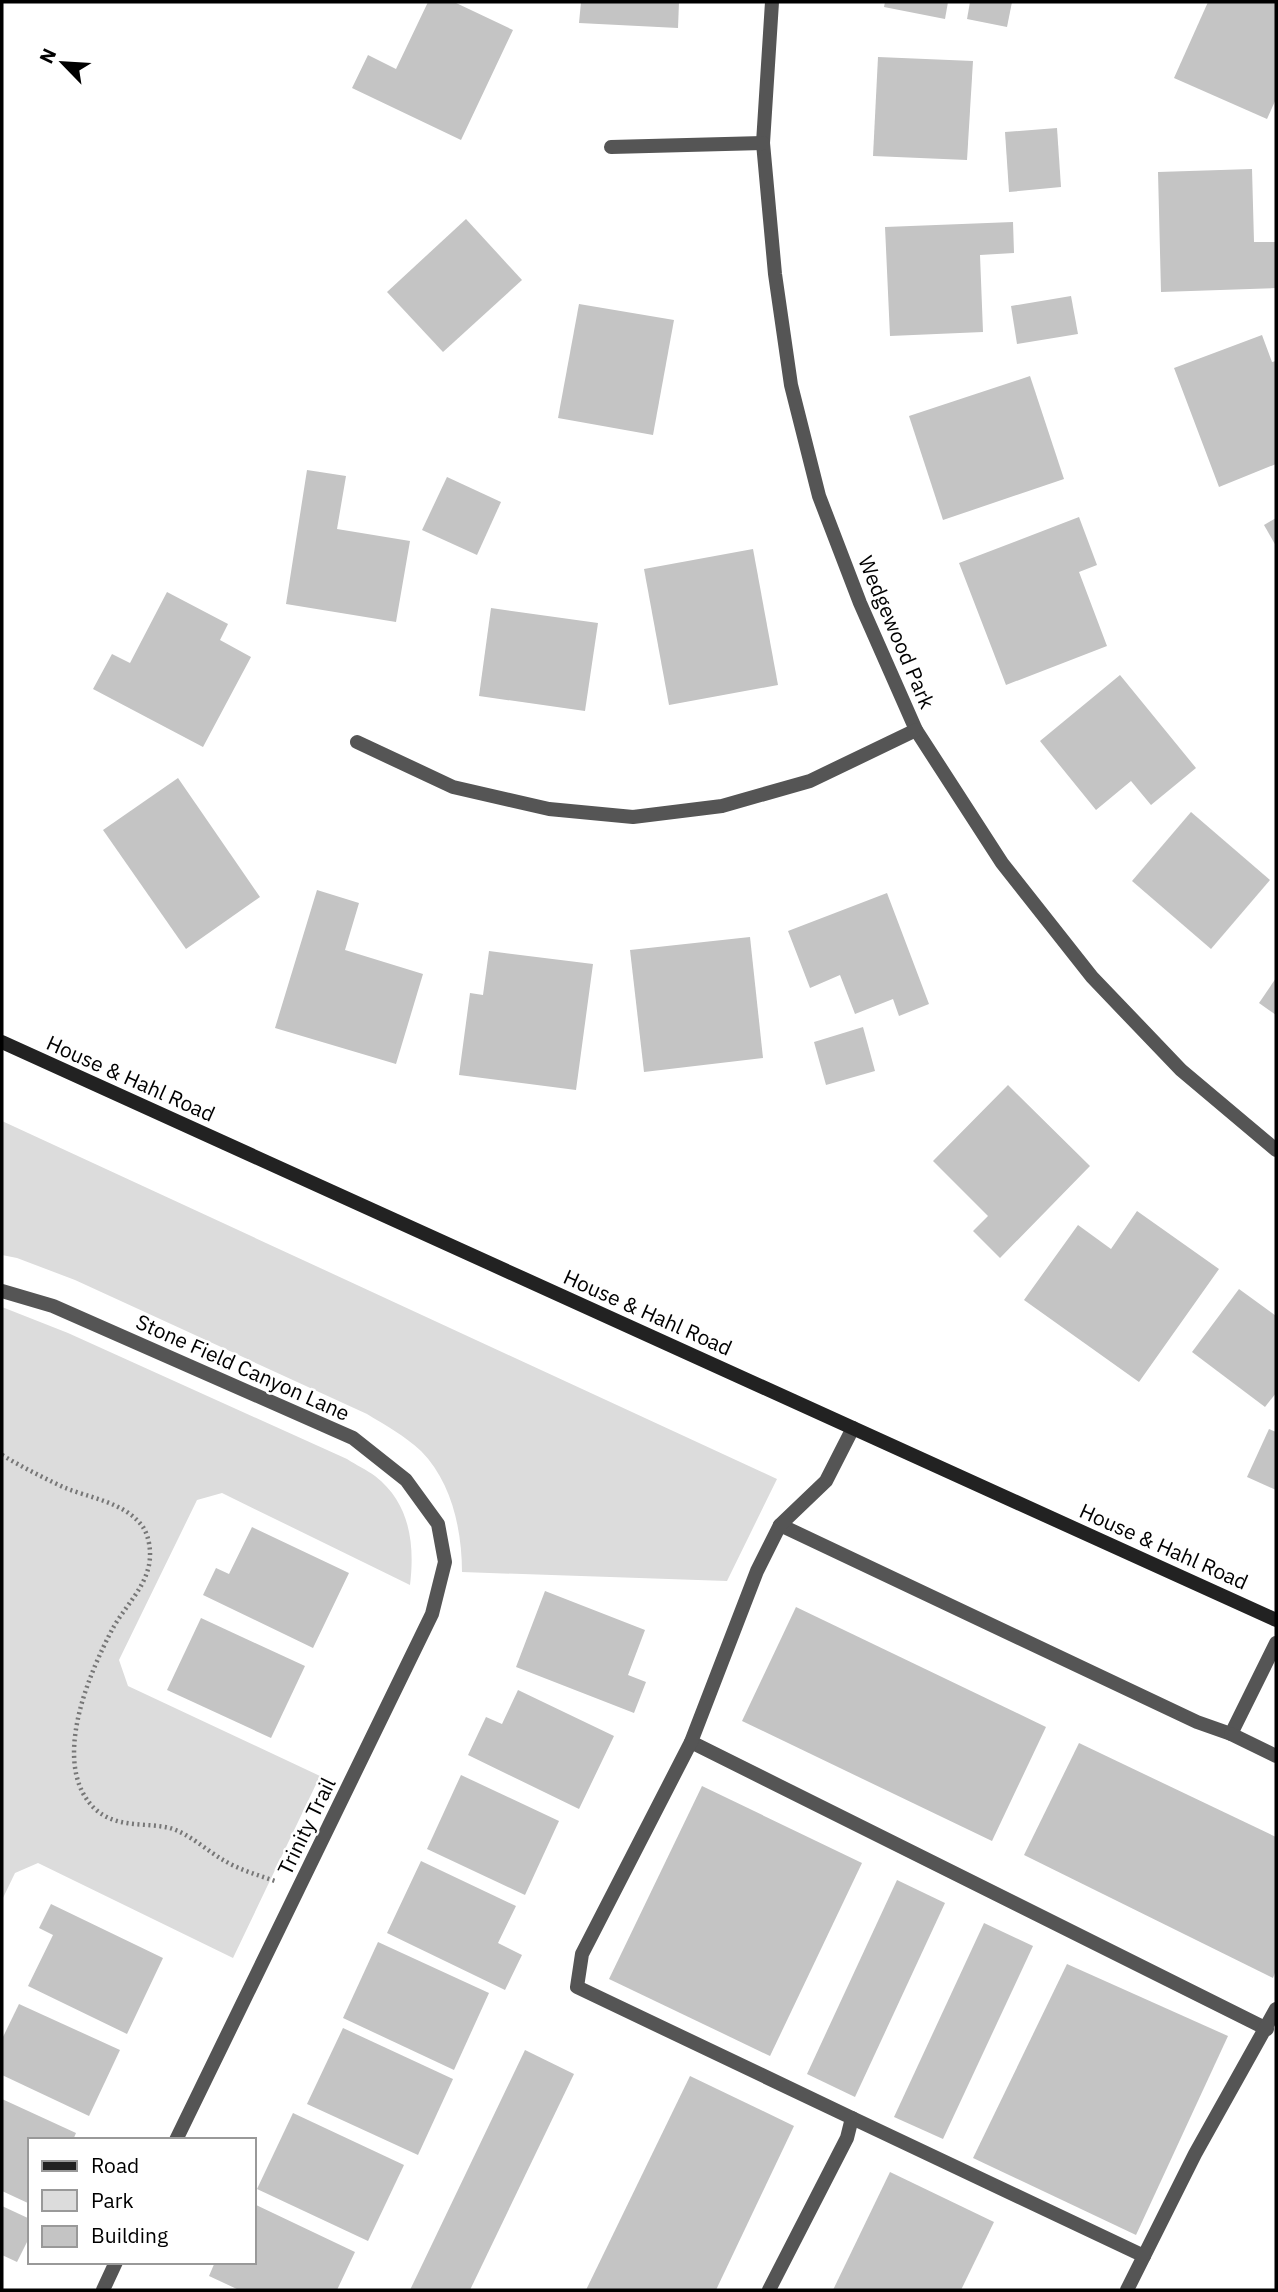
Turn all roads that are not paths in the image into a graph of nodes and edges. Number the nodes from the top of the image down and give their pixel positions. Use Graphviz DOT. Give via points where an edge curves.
graph roads {
  1 [pos="772,2"];
  2 [pos="763,143"];
  3 [pos="611,147"];
  4 [pos="916,730"];
  5 [pos="357,742"];
  6 [pos="2,1042"];
  7 [pos="1276,1150"];
  8 [pos="2,1291"];
  9 [pos="853,1428"];
  10 [pos="438,1524"];
  11 [pos="780,1525"];
  12 [pos="1276,1620"];
  13 [pos="1276,1643"];
  14 [pos="1231,1734"];
  15 [pos="691,1742"];
  16 [pos="1276,1756"];
  17 [pos="1276,2009"];
  18 [pos="1267,2029"];
  19 [pos="852,2118"];
  20 [pos="177,2138"];
  21 [pos="1144,2256"];
  22 [pos="115,2264"];
  23 [pos="103,2290"];
  24 [pos="769,2290"];
  25 [pos="1126,2290"];
  1 -- 2 [label="street, Wedgewood Park"];
  2 -- 3 [label="street"];
  2 -- 4 [label="street, Wedgewood Park" via="791,385 816,484 860,603"];
  4 -- 5 [label="street" via="810,781 722,806 633,817 549,809 453,787"];
  4 -- 7 [label="street, Wedgewood Park" via="1002,863 1092,977 1181,1070"];
  6 -- 9 [label="street, House & Hahl Road"];
  8 -- 10 [label="street, Stone Field Canyon Lane" via="53,1306 353,1438 406,1480"];
  9 -- 11 [label="street" via="826,1480"];
  9 -- 12 [label="street, House & Hahl Road"];
  10 -- 20 [label="street, Trinity Trail" via="445,1562 432,1614"];
  11 -- 14 [label="street"];
  11 -- 15 [label="street" via="757,1570"];
  13 -- 14 [label="street"];
  14 -- 16 [label="street"];
  15 -- 18 [label="street"];
  15 -- 19 [label="street" via="582,1954 577,1987"];
  17 -- 18 [label="street"];
  18 -- 21 [label="street" via="1195,2154"];
  19 -- 21 [label="street"];
  19 -- 24 [label="street" via="847,2138"];
  21 -- 25 [label="street"];
  22 -- 23 [label="street"];
}
